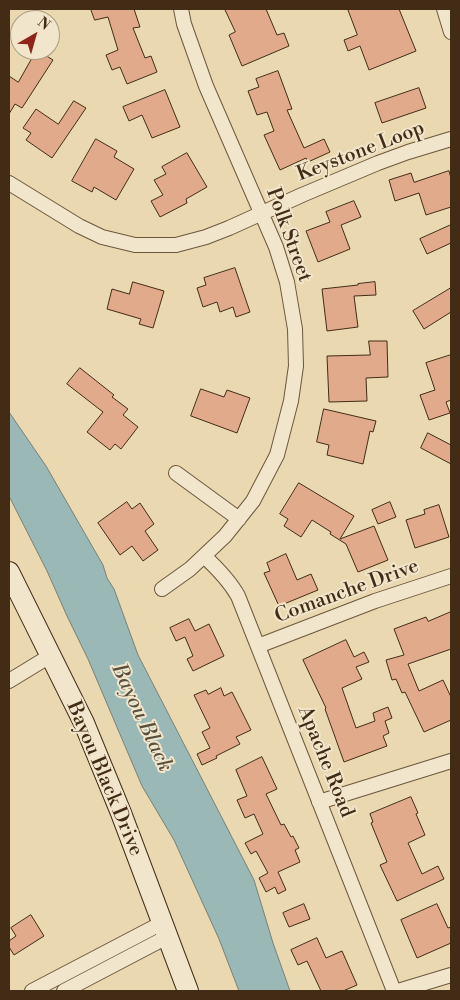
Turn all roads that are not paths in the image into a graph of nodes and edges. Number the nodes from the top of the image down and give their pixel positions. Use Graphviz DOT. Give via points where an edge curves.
graph roads {
  1 [pos="180,9"];
  2 [pos="444,9"];
  3 [pos="451,32"];
  4 [pos="451,140"];
  5 [pos="9,183"];
  6 [pos="260,214"];
  7 [pos="176,473"];
  8 [pos="239,519"];
  9 [pos="204,556"];
  10 [pos="9,572"];
  11 [pos="451,576"];
  12 [pos="162,589"];
  13 [pos="258,646"];
  14 [pos="50,656"];
  15 [pos="9,681"];
  16 [pos="451,761"];
  17 [pos="319,802"];
  18 [pos="165,930"];
  19 [pos="451,975"];
  20 [pos="32,991"];
  21 [pos="64,991"];
  22 [pos="188,991"];
  23 [pos="396,991"];
  1 -- 6 [label="street, Polk Street" via="206,86"];
  2 -- 3 [label="street"];
  4 -- 6 [label="street, Keystone Loop" via="378,163"];
  5 -- 6 [label="street, Keystone Loop" via="78,226 102,237 135,245 176,245 206,237"];
  6 -- 8 [label="street, Polk Street" via="276,247 287,282 295,329 296,366 277,455 253,501"];
  7 -- 8 [label="street"];
  8 -- 9 [label="street, Polk Street"];
  9 -- 12 [label="street, Polk Street"];
  9 -- 13 [label="street, Apache Road" via="231,584"];
  10 -- 14 [label="main road, Bayou Black Drive"];
  11 -- 13 [label="street, Comanche Drive"];
  13 -- 17 [label="street, Apache Road"];
  14 -- 15 [label="street"];
  14 -- 18 [label="main road, Bayou Black Drive" via="88,734"];
  16 -- 17 [label="street"];
  17 -- 23 [label="street, Apache Road"];
  18 -- 20 [label="street"];
  18 -- 21 [label="street"];
  18 -- 22 [label="main road, Bayou Black Drive"];
  19 -- 23 [label="street"];
}
